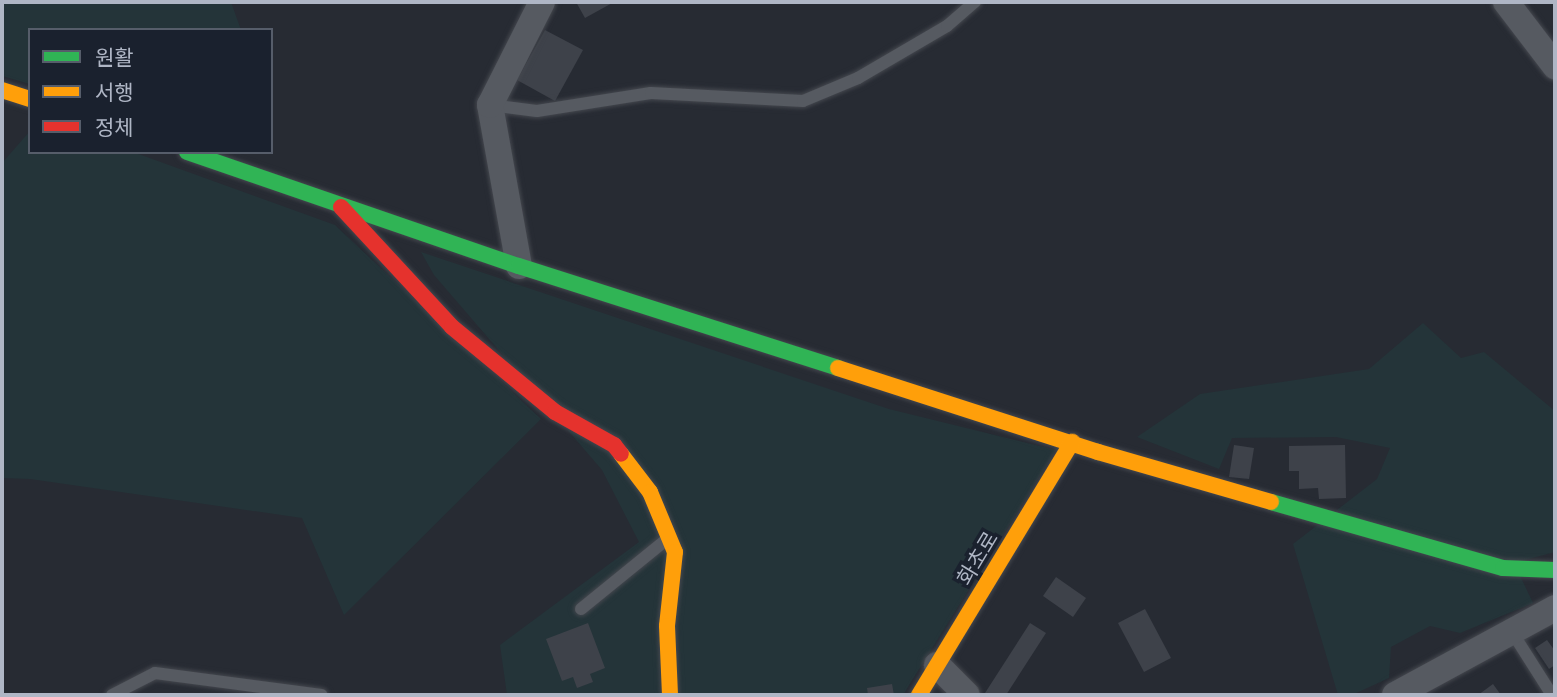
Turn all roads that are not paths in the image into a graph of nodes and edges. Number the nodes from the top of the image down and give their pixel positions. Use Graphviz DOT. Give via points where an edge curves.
graph roads {
  1 [pos="542,2"];
  2 [pos="975,2"];
  3 [pos="1506,2"];
  4 [pos="1555,66"];
  5 [pos="2,90"];
  6 [pos="28,98"];
  7 [pos="490,106"];
  8 [pos="193,154"];
  9 [pos="337,203"];
  10 [pos="519,266"];
  11 [pos="1072,442"];
  12 [pos="669,537"];
  13 [pos="1555,570"];
  14 [pos="1555,608"];
  15 [pos="580,609"];
  16 [pos="1512,632"];
  17 [pos="937,665"];
  18 [pos="112,695"];
  19 [pos="322,695"];
  20 [pos="670,695"];
  21 [pos="919,695"];
  22 [pos="967,695"];
  23 [pos="1395,695"];
  24 [pos="1552,695"];
  1 -- 7 [label="street"];
  2 -- 7 [label="lane" via="947,26 858,78 803,101 651,93 537,111"];
  3 -- 4 [label="street"];
  5 -- 6 [label="street"];
  7 -- 10 [label="street"];
  8 -- 9 [label="street"];
  9 -- 10 [label="street"];
  9 -- 12 [label="street" via="452,327 555,412 614,445 650,492"];
  10 -- 11 [label="street"];
  11 -- 13 [label="street" via="1503,568"];
  11 -- 17 [label="street, 화초로"];
  12 -- 15 [label="lane"];
  12 -- 20 [label="street" via="675,552 667,626"];
  14 -- 16 [label="street"];
  16 -- 23 [label="street"];
  16 -- 24 [label="lane"];
  17 -- 21 [label="street, 화초로"];
  17 -- 22 [label="street"];
  18 -- 19 [label="lane" via="155,673"];
}
